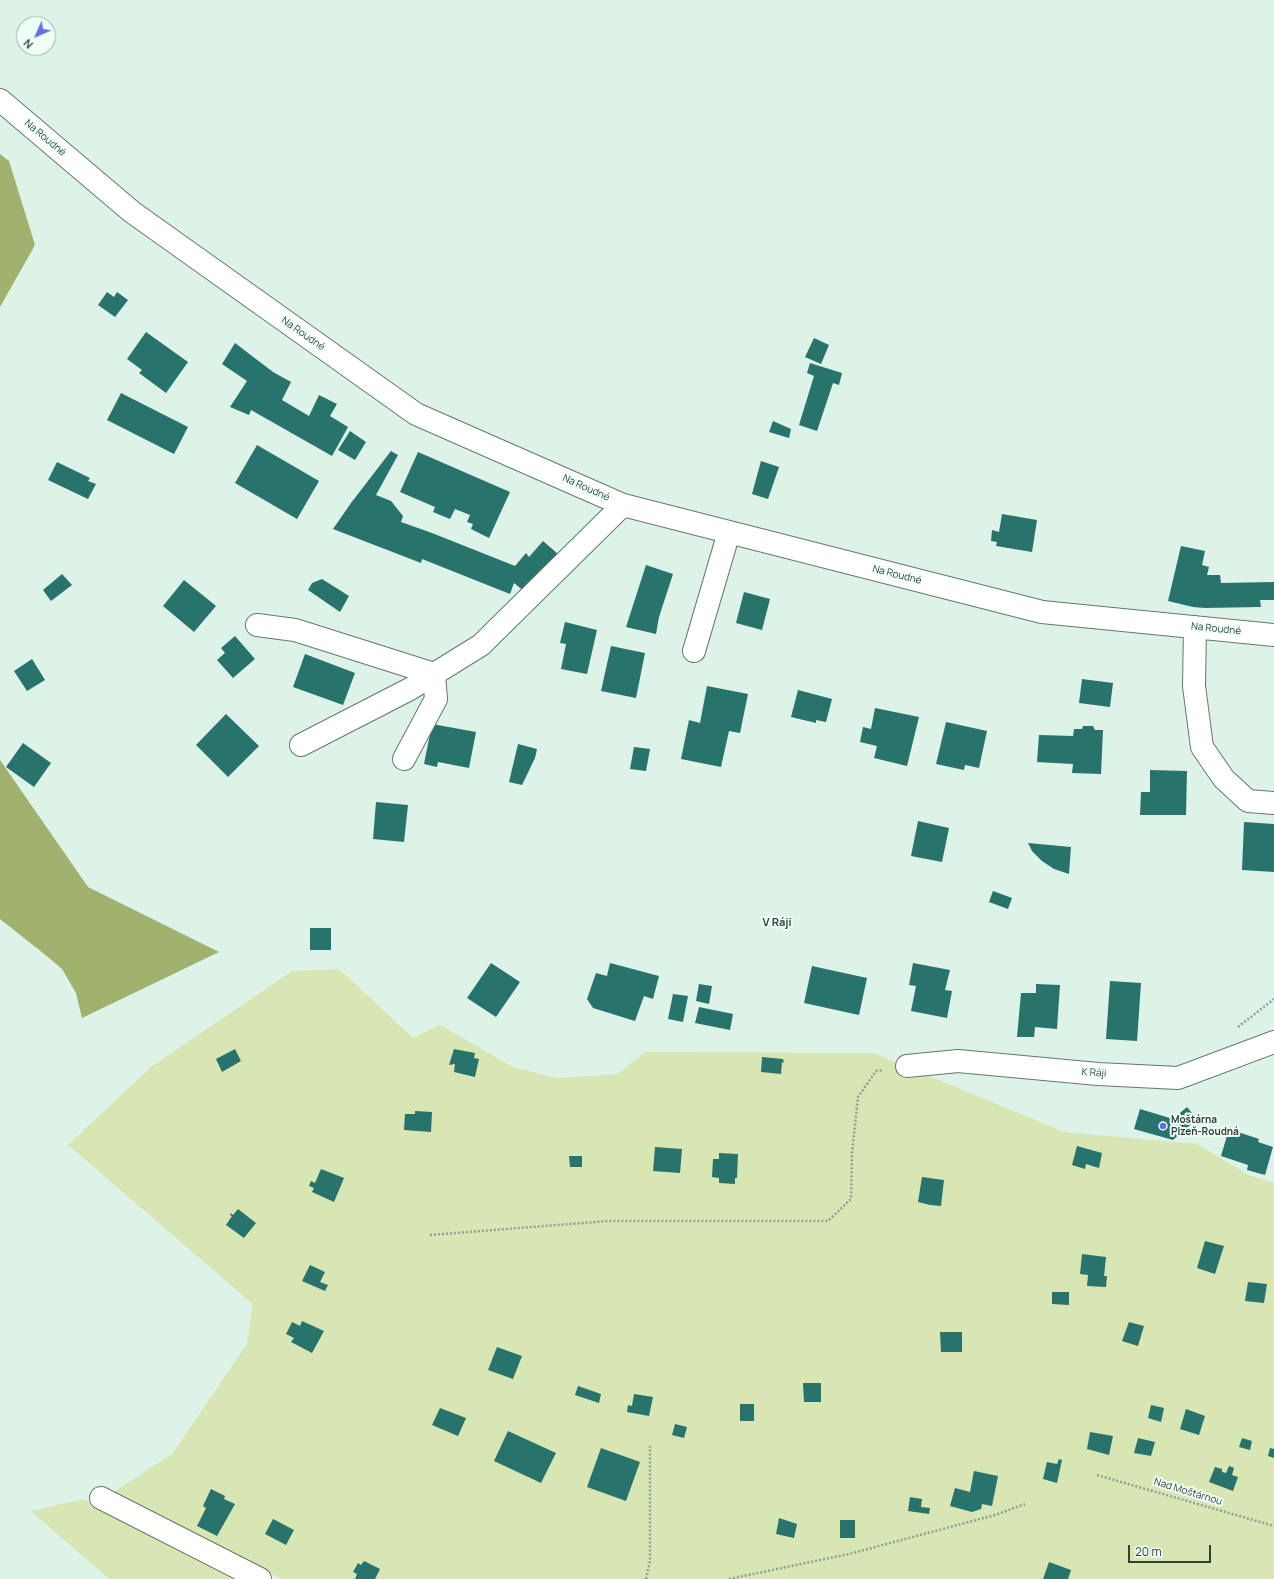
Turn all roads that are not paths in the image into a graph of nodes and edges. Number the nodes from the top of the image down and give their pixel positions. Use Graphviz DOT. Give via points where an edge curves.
graph roads {
  1 [pos="0,100"];
  2 [pos="623,505"];
  3 [pos="729,532"];
  4 [pos="256,625"];
  5 [pos="1195,627"];
  6 [pos="1274,635"];
  7 [pos="694,651"];
  8 [pos="434,674"];
  9 [pos="301,745"];
  10 [pos="404,758"];
  11 [pos="1274,803"];
  12 [pos="1274,1042"];
  13 [pos="907,1066"];
  14 [pos="101,1498"];
  15 [pos="260,1579"];
  1 -- 2 [label="street, Na Roudné" via="132,212 416,414"];
  2 -- 3 [label="street, Na Roudné"];
  2 -- 8 [label="street" via="481,645"];
  3 -- 5 [label="street, Na Roudné" via="1042,612"];
  3 -- 7 [label="street"];
  4 -- 8 [label="street" via="295,630"];
  5 -- 6 [label="street, Na Roudné"];
  5 -- 11 [label="street" via="1194,686 1202,748 1224,779 1248,801"];
  8 -- 9 [label="street"];
  8 -- 10 [label="street" via="436,699"];
  12 -- 13 [label="street, K Ráji" via="1178,1078 1098,1074 958,1061"];
  14 -- 15 [label="street"];
}
